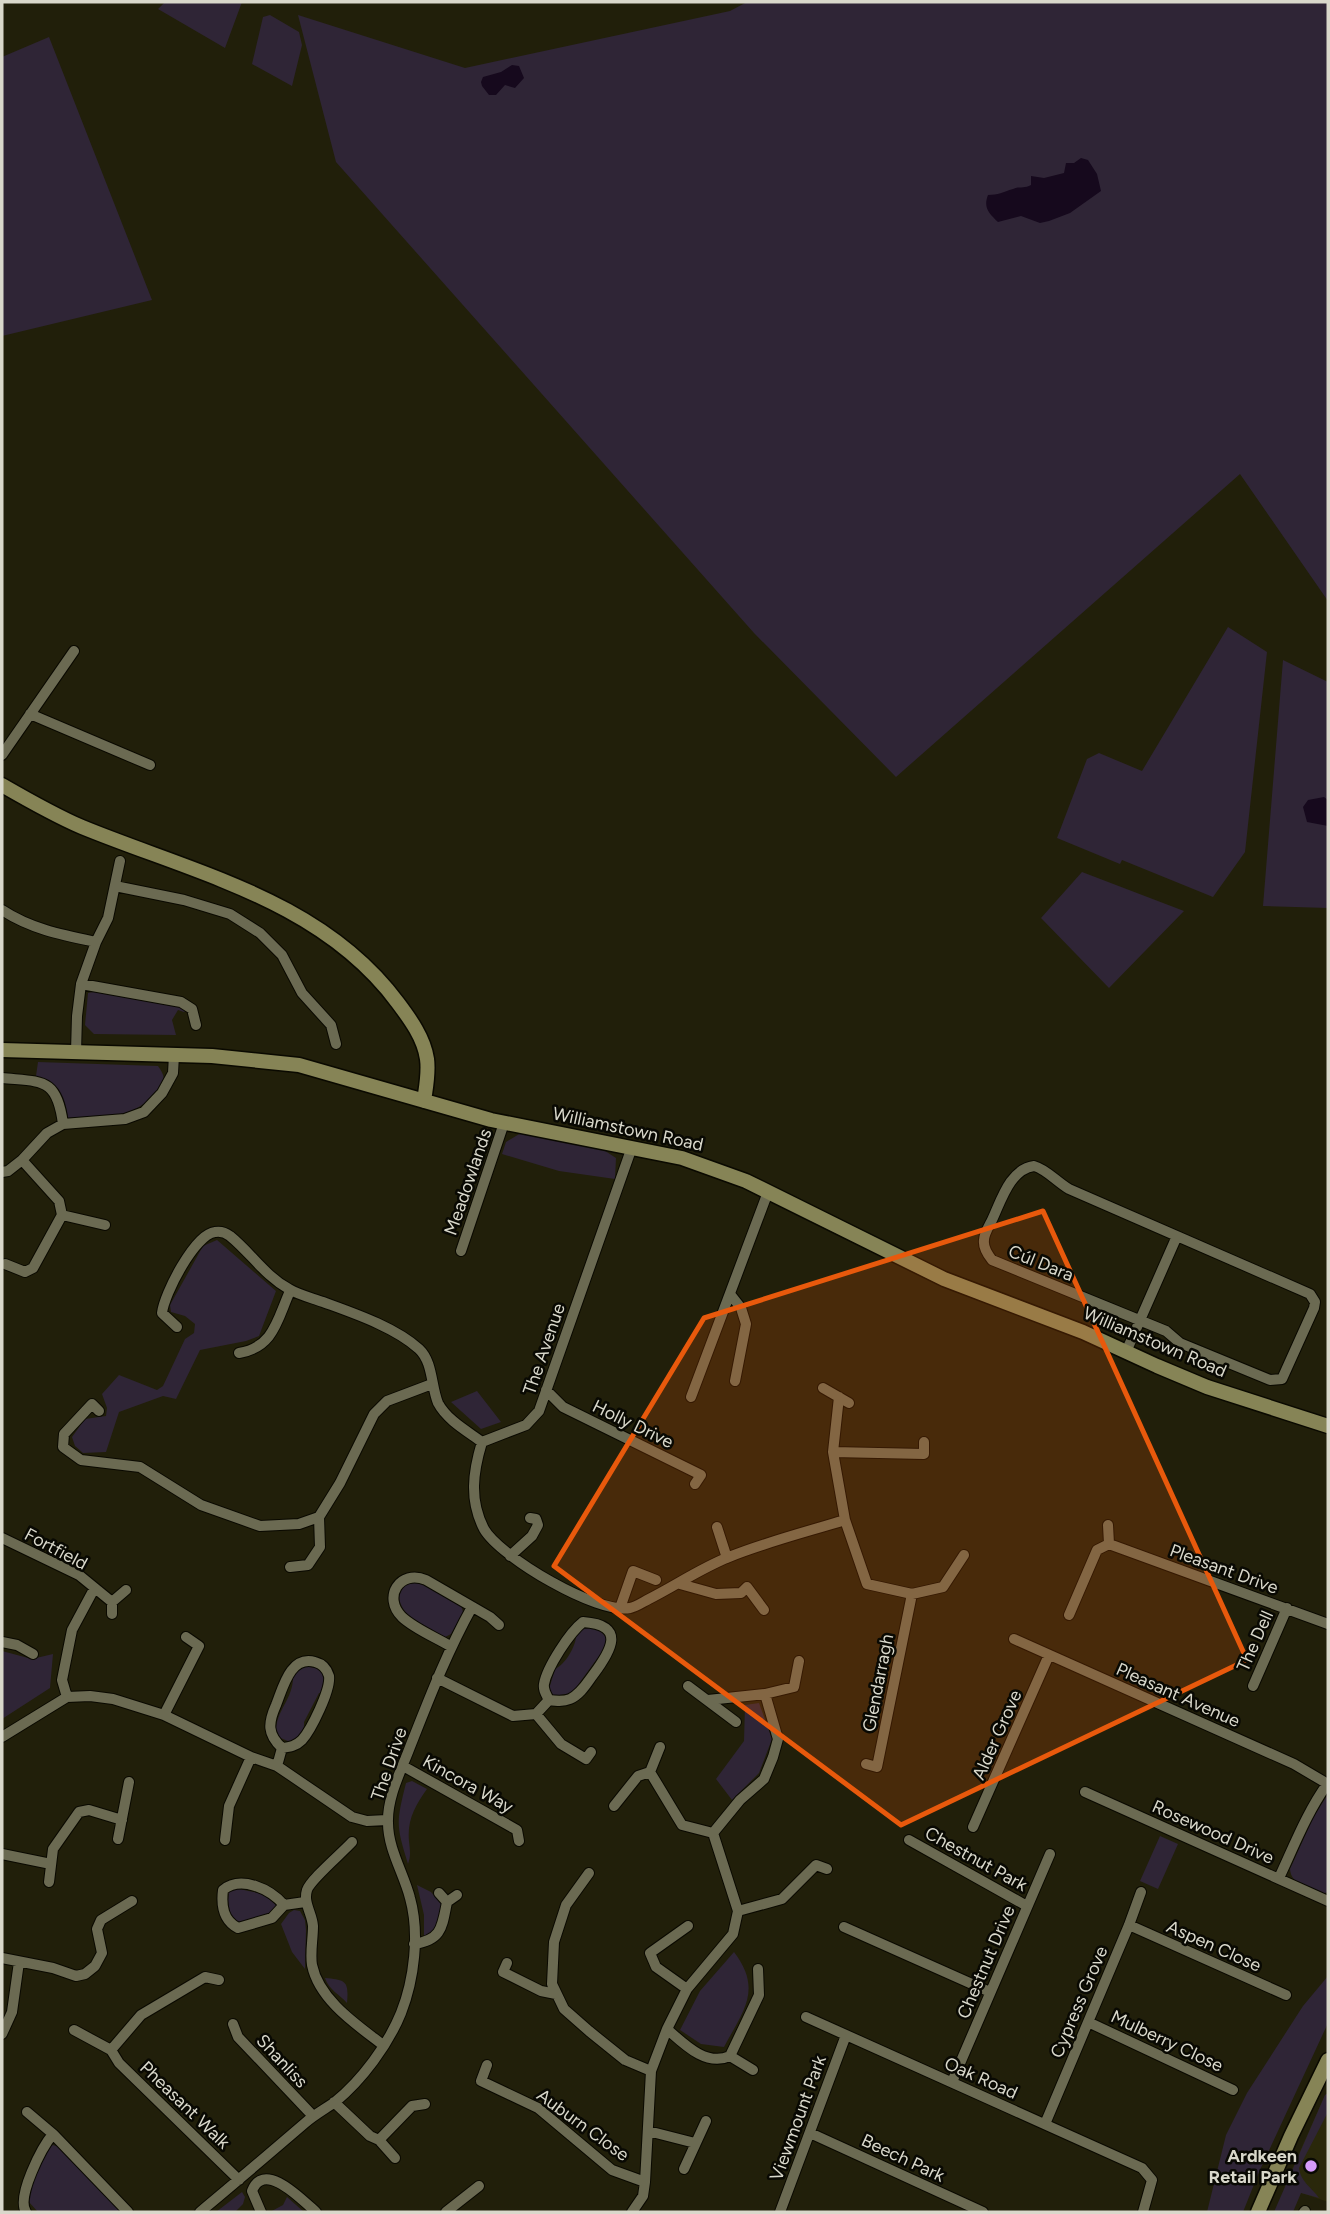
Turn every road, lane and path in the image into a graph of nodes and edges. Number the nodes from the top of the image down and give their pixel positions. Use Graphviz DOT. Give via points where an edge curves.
graph roads {
  1 [pos="74,650"];
  2 [pos="30,714"];
  3 [pos="2,755"];
  4 [pos="150,765"];
  5 [pos="2,785"];
  6 [pos="120,861"];
  7 [pos="115,886"];
  8 [pos="2,910"];
  9 [pos="96,942"];
  10 [pos="82,984"];
  11 [pos="196,1025"];
  12 [pos="336,1044"];
  13 [pos="2,1050"];
  14 [pos="76,1052"];
  15 [pos="174,1055"];
  16 [pos="2,1078"];
  17 [pos="424,1101"];
  18 [pos="505,1123"];
  19 [pos="62,1124"];
  20 [pos="632,1147"];
  21 [pos="22,1160"];
  22 [pos="2,1172"];
  23 [pos="768,1192"];
  24 [pos="62,1215"];
  25 [pos="105,1225"];
  26 [pos="1177,1236"];
  27 [pos="461,1251"];
  28 [pos="5,1264"];
  29 [pos="290,1291"];
  30 [pos="730,1294"];
  31 [pos="1140,1320"];
  32 [pos="177,1327"];
  33 [pos="1126,1352"];
  34 [pos="239,1353"];
  35 [pos="735,1381"];
  36 [pos="432,1384"];
  37 [pos="823,1388"];
  38 [pos="546,1391"];
  39 [pos="691,1397"];
  40 [pos="839,1397"];
  41 [pos="849,1403"];
  42 [pos="99,1411"];
  43 [pos="1328,1426"];
  44 [pos="482,1442"];
  45 [pos="924,1442"];
  46 [pos="833,1452"];
  47 [pos="695,1484"];
  48 [pos="319,1517"];
  49 [pos="530,1518"];
  50 [pos="845,1520"];
  51 [pos="1108,1525"];
  52 [pos="717,1527"];
  53 [pos="2,1538"];
  54 [pos="1109,1544"];
  55 [pos="964,1555"];
  56 [pos="510,1556"];
  57 [pos="727,1558"];
  58 [pos="290,1567"];
  59 [pos="656,1580"];
  60 [pos="680,1584"];
  61 [pos="94,1589"];
  62 [pos="126,1590"];
  63 [pos="912,1594"];
  64 [pos="112,1602"];
  65 [pos="472,1607"];
  66 [pos="620,1608"];
  67 [pos="1286,1608"];
  68 [pos="764,1610"];
  69 [pos="112,1614"];
  70 [pos="1069,1615"];
  71 [pos="1328,1624"];
  72 [pos="499,1625"];
  73 [pos="186,1637"];
  74 [pos="1014,1639"];
  75 [pos="2,1642"];
  76 [pos="450,1646"];
  77 [pos="33,1654"];
  78 [pos="1049,1655"];
  79 [pos="799,1661"];
  80 [pos="437,1678"];
  81 [pos="688,1686"];
  82 [pos="1253,1686"];
  83 [pos="765,1693"];
  84 [pos="67,1697"];
  85 [pos="549,1700"];
  86 [pos="708,1700"];
  87 [pos="536,1714"];
  88 [pos="164,1715"];
  89 [pos="736,1722"];
  90 [pos="2,1737"];
  91 [pos="660,1746"];
  92 [pos="282,1748"];
  93 [pos="591,1752"];
  94 [pos="251,1757"];
  95 [pos="866,1764"];
  96 [pos="277,1766"];
  97 [pos="403,1766"];
  98 [pos="650,1772"];
  99 [pos="130,1782"];
  100 [pos="1328,1783"];
  101 [pos="1085,1792"];
  102 [pos="614,1806"];
  103 [pos="122,1820"];
  104 [pos="387,1820"];
  105 [pos="529,1825"];
  106 [pos="973,1827"];
  107 [pos="517,1830"];
  108 [pos="713,1833"];
  109 [pos="118,1839"];
  110 [pos="225,1840"];
  111 [pos="909,1840"];
  112 [pos="519,1841"];
  113 [pos="352,1842"];
  114 [pos="2,1854"];
  115 [pos="1049,1854"];
  116 [pos="51,1864"];
  117 [pos="827,1869"];
  118 [pos="589,1872"];
  119 [pos="1279,1878"];
  120 [pos="49,1882"];
  121 [pos="1141,1892"];
  122 [pos="439,1893"];
  123 [pos="457,1895"];
  124 [pos="132,1901"];
  125 [pos="1328,1901"];
  126 [pos="305,1902"];
  127 [pos="447,1902"];
  128 [pos="284,1905"];
  129 [pos="1027,1906"];
  130 [pos="738,1911"];
  131 [pos="688,1926"];
  132 [pos="1129,1926"];
  133 [pos="844,1927"];
  134 [pos="414,1944"];
  135 [pos="2,1958"];
  136 [pos="19,1962"];
  137 [pos="507,1963"];
  138 [pos="758,1969"];
  139 [pos="219,1980"];
  140 [pos="687,1989"];
  141 [pos="990,1992"];
  142 [pos="556,1994"];
  143 [pos="1286,1995"];
  144 [pos="806,2017"];
  145 [pos="1088,2022"];
  146 [pos="233,2024"];
  147 [pos="74,2029"];
  148 [pos="667,2029"];
  149 [pos="2,2034"];
  150 [pos="846,2035"];
  151 [pos="383,2045"];
  152 [pos="111,2050"];
  153 [pos="730,2056"];
  154 [pos="1328,2060"];
  155 [pos="487,2065"];
  156 [pos="753,2070"];
  157 [pos="651,2071"];
  158 [pos="952,2082"];
  159 [pos="1233,2090"];
  160 [pos="408,2093"];
  161 [pos="334,2102"];
  162 [pos="425,2104"];
  163 [pos="412,2106"];
  164 [pos="27,2112"];
  165 [pos="313,2116"];
  166 [pos="706,2121"];
  167 [pos="1045,2124"];
  168 [pos="648,2131"];
  169 [pos="810,2133"];
  170 [pos="53,2134"];
  171 [pos="379,2140"];
  172 [pos="695,2143"];
  173 [pos="395,2158"];
  174 [pos="684,2169"];
  175 [pos="242,2177"];
  176 [pos="645,2182"];
  177 [pos="255,2185"];
  178 [pos="479,2186"];
  179 [pos="26,2212"];
  180 [pos="128,2212"];
  181 [pos="200,2212"];
  182 [pos="261,2212"];
  183 [pos="316,2212"];
  184 [pos="446,2212"];
  185 [pos="632,2212"];
  186 [pos="780,2212"];
  187 [pos="982,2212"];
  188 [pos="1143,2212"];
  189 [pos="1258,2212"];
  1 -- 2 [label="street"];
  2 -- 3 [label="street"];
  2 -- 4 [label="street"];
  5 -- 17 [label="street" via="79,826 251,892 341,943 376,976 417,1031 427,1059"];
  6 -- 7 [label="street"];
  7 -- 9 [label="street" via="108,918"];
  7 -- 12 [label="street" via="230,914 260,933 282,955 302,993 331,1025"];
  8 -- 9 [label="street" via="45,931"];
  9 -- 10 [label="street"];
  10 -- 11 [label="street" via="181,1002 192,1009"];
  10 -- 14 [label="street"];
  13 -- 14 [label="street, Williamstown Road"];
  14 -- 15 [label="street, Williamstown Road"];
  15 -- 17 [label="street, Williamstown Road" via="299,1065"];
  15 -- 19 [label="street" via="173,1073 144,1112 125,1119"];
  16 -- 19 [label="street" via="41,1082 54,1091"];
  17 -- 18 [label="street, Williamstown Road"];
  18 -- 20 [label="street, Williamstown Road"];
  18 -- 27 [label="street, Meadowlands"];
  19 -- 21 [label="street"];
  20 -- 23 [label="street, Williamstown Road" via="705,1165"];
  20 -- 38 [label="street, The Avenue"];
  21 -- 22 [label="street"];
  21 -- 24 [label="street" via="59,1201"];
  23 -- 30 [label="street"];
  23 -- 33 [label="street, Williamstown Road" via="934,1274"];
  24 -- 25 [label="street"];
  24 -- 28 [label="street" via="33,1268 25,1272"];
  26 -- 31 [label="street"];
  26 -- 31 [label="street, Cúl Dara" via="1313,1297 1314,1308 1285,1375 1270,1380 1180,1343"];
  26 -- 31 [label="street, Cúl Dara" via="1069,1189 1034,1166 1019,1172 1006,1190 983,1239 992,1260"];
  29 -- 32 [label="street" via="228,1234 206,1234 164,1300 162,1313"];
  29 -- 34 [label="street" via="268,1341 253,1351"];
  29 -- 36 [label="street" via="358,1314 410,1342 428,1363"];
  30 -- 35 [label="street" via="746,1324"];
  30 -- 39 [label="street"];
  31 -- 33 [label="street"];
  33 -- 43 [label="street, Williamstown Road" via="1216,1390"];
  36 -- 44 [label="street" via="439,1405 453,1422"];
  36 -- 48 [label="street" via="387,1401 374,1414"];
  37 -- 40 [label="street"];
  38 -- 44 [label="street, The Avenue" via="539,1411 526,1424"];
  38 -- 47 [label="street, Holly Drive" via="563,1407 701,1475"];
  40 -- 41 [label="street"];
  40 -- 46 [label="street"];
  42 -- 48 [label="street" via="92,1404 64,1434 63,1447 81,1460 140,1467 201,1505 260,1526 299,1524"];
  44 -- 56 [label="street" via="473,1470 474,1504 485,1531"];
  45 -- 46 [label="street" via="924,1454"];
  46 -- 50 [label="street"];
  48 -- 58 [label="street" via="320,1547 308,1565"];
  49 -- 56 [label="street" via="538,1525"];
  50 -- 57 [label="street"];
  50 -- 63 [label="street" via="867,1584"];
  51 -- 54 [label="street"];
  52 -- 57 [label="street"];
  53 -- 61 [label="street, Fortfield" via="79,1576"];
  54 -- 67 [label="street, Pleasant Drive"];
  54 -- 70 [label="street" via="1097,1550"];
  55 -- 63 [label="street" via="943,1587"];
  56 -- 66 [label="street" via="569,1591 605,1607"];
  57 -- 60 [label="street"];
  59 -- 66 [label="street" via="633,1572"];
  60 -- 66 [label="street"];
  60 -- 68 [label="street" via="716,1594 741,1593 747,1587"];
  61 -- 64 [label="street, Fortfield"];
  61 -- 84 [label="street, Fortfield" via="72,1630 62,1680"];
  62 -- 64 [label="street"];
  63 -- 95 [label="street, Glendarragh" via="877,1768"];
  64 -- 69 [label="street"];
  65 -- 72 [label="street"];
  65 -- 76 [label="street, The Drive"];
  65 -- 76 [label="street" via="418,1576 397,1585 394,1602 404,1618"];
  67 -- 71 [label="street, Pleasant Drive"];
  67 -- 82 [label="street, The Dell"];
  73 -- 88 [label="street" via="200,1646"];
  74 -- 78 [label="street, Pleasant Avenue"];
  75 -- 77 [label="street"];
  76 -- 80 [label="street, The Drive"];
  78 -- 100 [label="street, Pleasant Avenue"];
  78 -- 106 [label="street, Alder Grove"];
  79 -- 83 [label="street" via="794,1687"];
  80 -- 87 [label="street" via="513,1716"];
  80 -- 97 [label="street, The Drive"];
  81 -- 86 [label="street"];
  83 -- 86 [label="street"];
  83 -- 108 [label="street" via="778,1739 773,1757 764,1779"];
  84 -- 88 [label="street" via="113,1699"];
  84 -- 90 [label="street"];
  85 -- 85 [label="street" via="543,1686 547,1674 573,1629 583,1622 606,1627 611,1635 609,1654 579,1693 560,1702"];
  85 -- 87 [label="street"];
  86 -- 89 [label="street"];
  87 -- 93 [label="street" via="561,1744 586,1759"];
  88 -- 94 [label="street"];
  91 -- 98 [label="street"];
  92 -- 92 [label="street" via="269,1731 271,1717 290,1671 305,1661 316,1662 328,1672 328,1690 300,1742"];
  92 -- 96 [label="street"];
  94 -- 96 [label="street"];
  94 -- 110 [label="street" via="229,1806"];
  96 -- 104 [label="street" via="352,1817"];
  97 -- 104 [label="street, The Drive"];
  97 -- 107 [label="street, Kincora Way"];
  98 -- 102 [label="street" via="638,1776"];
  98 -- 108 [label="street" via="682,1825"];
  99 -- 103 [label="street"];
  100 -- 119 [label="street"];
  101 -- 119 [label="street, Rosewood Drive"];
  103 -- 109 [label="street"];
  103 -- 116 [label="street" via="89,1810 79,1812 53,1849"];
  104 -- 134 [label="street, The Drive" via="411,1899"];
  105 -- 107 [label="street, Kincora Way"];
  107 -- 112 [label="street, Kincora Way"];
  108 -- 130 [label="street"];
  111 -- 129 [label="street, Chestnut Park"];
  113 -- 126 [label="street" via="307,1887"];
  114 -- 116 [label="street"];
  115 -- 129 [label="street, Chestnut Drive"];
  116 -- 120 [label="street"];
  117 -- 130 [label="street" via="816,1864 782,1899"];
  118 -- 142 [label="street" via="566,1905 554,1942 552,1984"];
  119 -- 125 [label="street, Rosewood Drive"];
  121 -- 132 [label="street, Cypress Grove"];
  122 -- 127 [label="street"];
  123 -- 127 [label="street"];
  124 -- 136 [label="street" via="101,1920 97,1929 102,1953 85,1974 76,1976"];
  126 -- 128 [label="street"];
  126 -- 151 [label="street" via="313,1923 312,1964 318,1981 349,2019"];
  127 -- 134 [label="street" via="440,1932 425,1943"];
  128 -- 128 [label="street" via="272,1919 238,1928 228,1921 221,1901 223,1890 237,1883 265,1889"];
  129 -- 141 [label="street, Chestnut Drive"];
  130 -- 140 [label="street" via="733,1934"];
  131 -- 140 [label="street" via="650,1953 656,1967"];
  132 -- 143 [label="street, Aspen Close"];
  132 -- 145 [label="street, Cypress Grove"];
  133 -- 141 [label="street"];
  134 -- 151 [label="street, The Drive" via="401,2014"];
  135 -- 136 [label="street"];
  136 -- 149 [label="street" via="12,2012"];
  137 -- 142 [label="street" via="503,1972"];
  138 -- 153 [label="street" via="758,1995"];
  139 -- 152 [label="street" via="205,1977 141,2015"];
  140 -- 148 [label="street"];
  141 -- 158 [label="street, Chestnut Drive"];
  142 -- 157 [label="street" via="564,2009 589,2031 625,2060"];
  144 -- 150 [label="street, Oak Road"];
  145 -- 159 [label="street, Mulberry Close"];
  145 -- 167 [label="street, Cypress Grove"];
  146 -- 165 [label="street, Shanliss" via="238,2037"];
  147 -- 152 [label="street, Pheasant Walk"];
  148 -- 153 [label="street" via="694,2054 723,2060"];
  148 -- 157 [label="street"];
  150 -- 158 [label="street, Oak Road"];
  150 -- 169 [label="street, Viewmount Park"];
  151 -- 161 [label="street, The Drive" via="359,2079"];
  152 -- 175 [label="street, Pheasant Walk" via="119,2063"];
  153 -- 156 [label="street"];
  154 -- 189 [label="street"];
  155 -- 176 [label="street, Auburn Close" via="481,2081 538,2108 612,2170"];
  157 -- 168 [label="street"];
  158 -- 167 [label="street, Oak Road"];
  160 -- 163 [label="street"];
  161 -- 165 [label="street, The Drive"];
  161 -- 171 [label="street"];
  162 -- 163 [label="street"];
  163 -- 171 [label="street"];
  164 -- 170 [label="street"];
  165 -- 175 [label="street, The Drive"];
  166 -- 172 [label="street"];
  167 -- 188 [label="street, Oak Road" via="1142,2168 1152,2180"];
  168 -- 172 [label="street"];
  168 -- 176 [label="street"];
  169 -- 186 [label="street, Viewmount Park"];
  169 -- 187 [label="street, Beech Park"];
  170 -- 179 [label="street" via="43,2146 24,2196"];
  170 -- 180 [label="street"];
  171 -- 173 [label="street"];
  172 -- 174 [label="street"];
  175 -- 177 [label="street, Pheasant Walk"];
  175 -- 181 [label="street, The Drive"];
  176 -- 185 [label="street" via="643,2196"];
  177 -- 182 [label="street" via="252,2191"];
  177 -- 183 [label="street" via="272,2179 282,2183"];
  178 -- 184 [label="street"];
}
